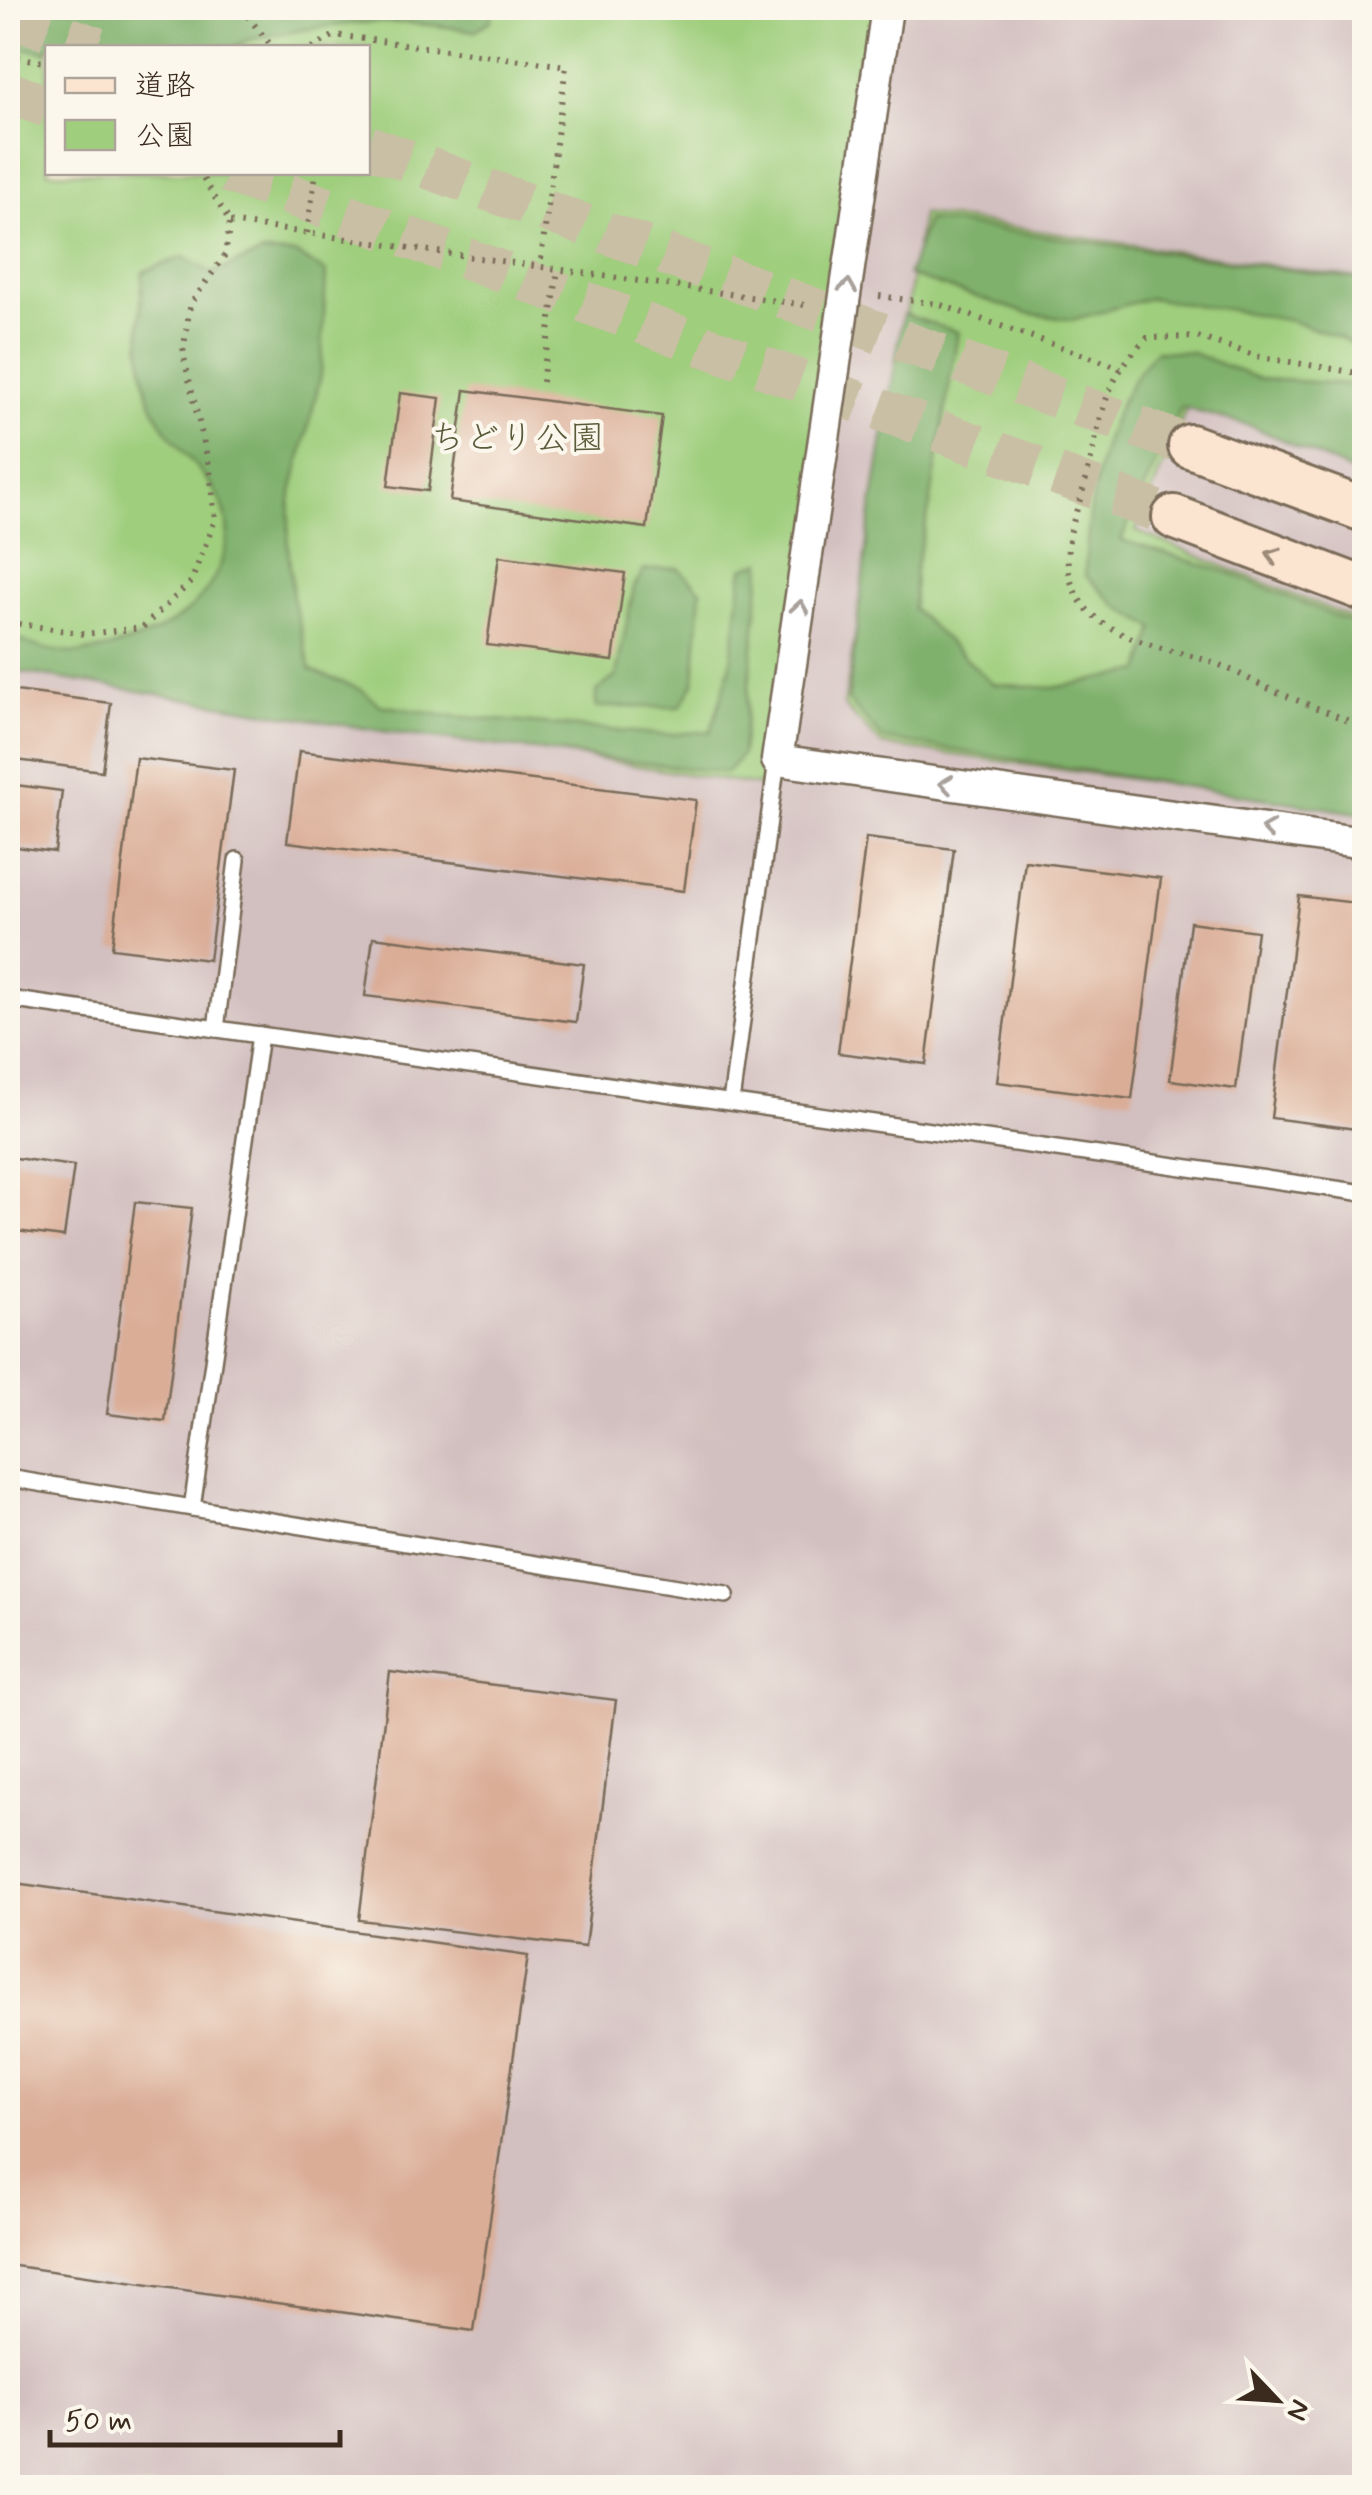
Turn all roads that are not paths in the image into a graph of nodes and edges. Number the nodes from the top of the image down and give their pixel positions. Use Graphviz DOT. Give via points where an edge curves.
graph roads {
  1 [pos="887,8"];
  2 [pos="1190,446"];
  3 [pos="1364,510"];
  4 [pos="1174,518"];
  5 [pos="1364,589"];
  6 [pos="777,760"];
  7 [pos="1364,843"];
  8 [pos="238,860"];
  9 [pos="8,999"];
  10 [pos="216,1028"];
  11 [pos="260,1035"];
  12 [pos="730,1102"];
  13 [pos="1364,1193"];
  14 [pos="8,1478"];
  15 [pos="192,1508"];
  16 [pos="726,1595"];
  6 -- 1 [label="street, one-way"];
  2 -- 3 [label="street"];
  5 -- 4 [label="street, one-way"];
  7 -- 6 [label="street, one-way"];
  6 -- 12 [label="lane"];
  8 -- 10 [label="lane"];
  9 -- 10 [label="lane"];
  10 -- 11 [label="lane"];
  11 -- 12 [label="lane"];
  11 -- 15 [label="lane"];
  12 -- 13 [label="lane"];
  14 -- 15 [label="lane"];
  15 -- 16 [label="lane"];
}
